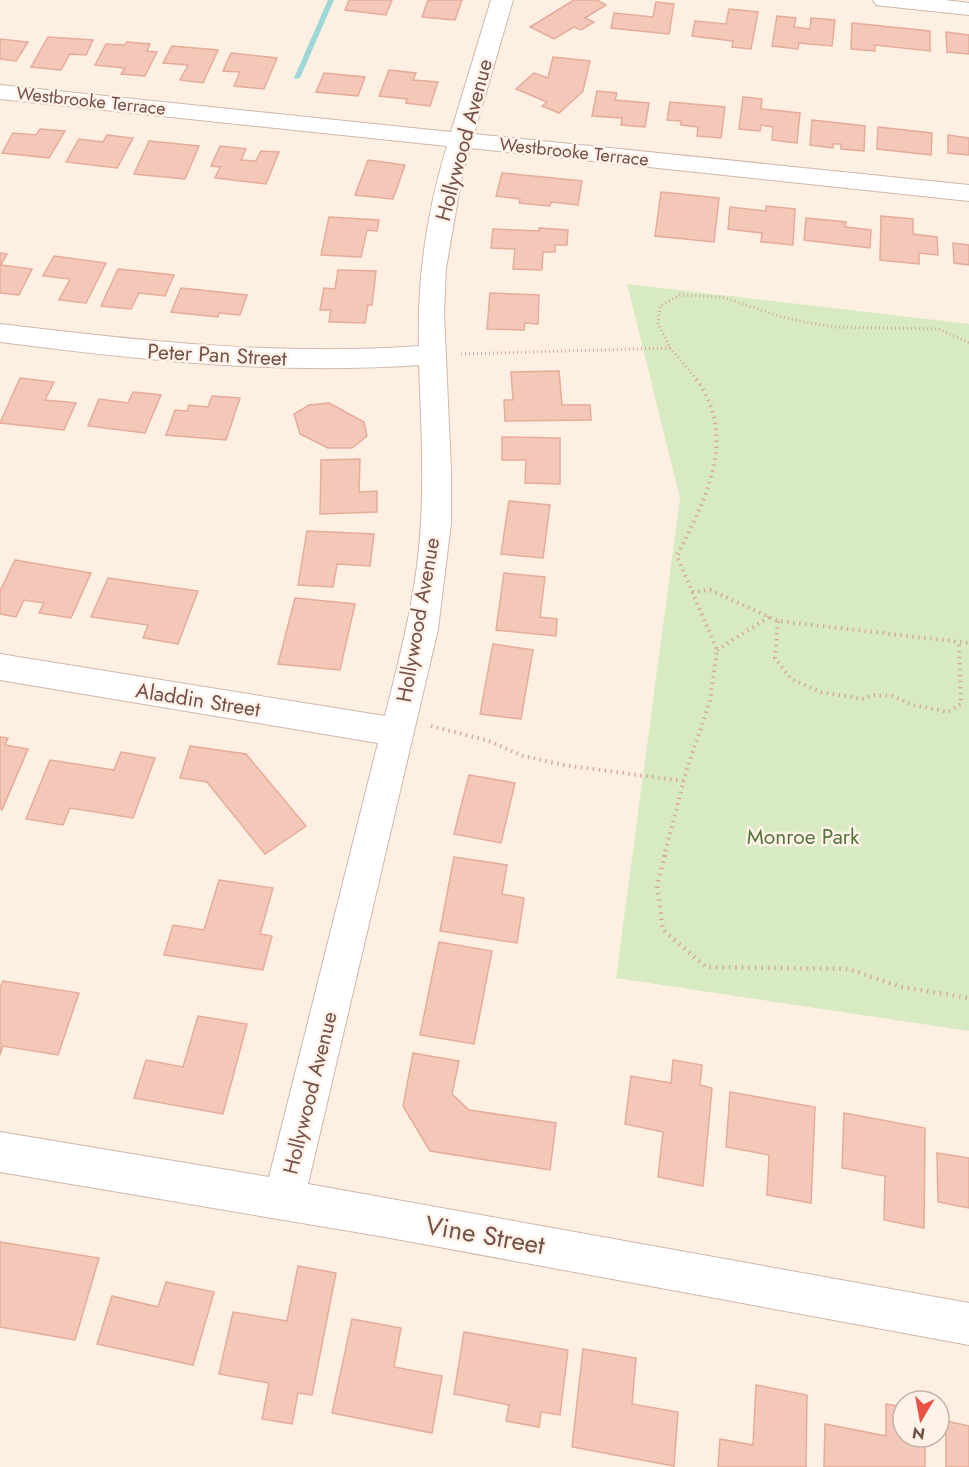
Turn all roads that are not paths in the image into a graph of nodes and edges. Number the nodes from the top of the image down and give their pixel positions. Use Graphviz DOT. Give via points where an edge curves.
graph roads {
  1 [pos="502,0"];
  2 [pos="884,0"];
  3 [pos="969,9"];
  4 [pos="0,92"];
  5 [pos="460,140"];
  6 [pos="969,194"];
  7 [pos="0,333"];
  8 [pos="434,354"];
  9 [pos="0,667"];
  10 [pos="398,726"];
  11 [pos="0,1152"];
  12 [pos="284,1199"];
  13 [pos="969,1324"];
  1 -- 5 [label="street, Hollywood Avenue"];
  2 -- 3 [label="street"];
  4 -- 5 [label="street, Westbrooke Terrace"];
  5 -- 6 [label="street, Westbrooke Terrace"];
  5 -- 8 [label="street, Hollywood Avenue" via="434,268"];
  7 -- 8 [label="street, Peter Pan Street" via="219,357 370,358"];
  8 -- 10 [label="street, Hollywood Avenue" via="436,522 422,628"];
  9 -- 10 [label="street, Aladdin Street"];
  10 -- 12 [label="street, Hollywood Avenue"];
  11 -- 12 [label="street, Vine Street"];
  12 -- 13 [label="street, Vine Street"];
}
